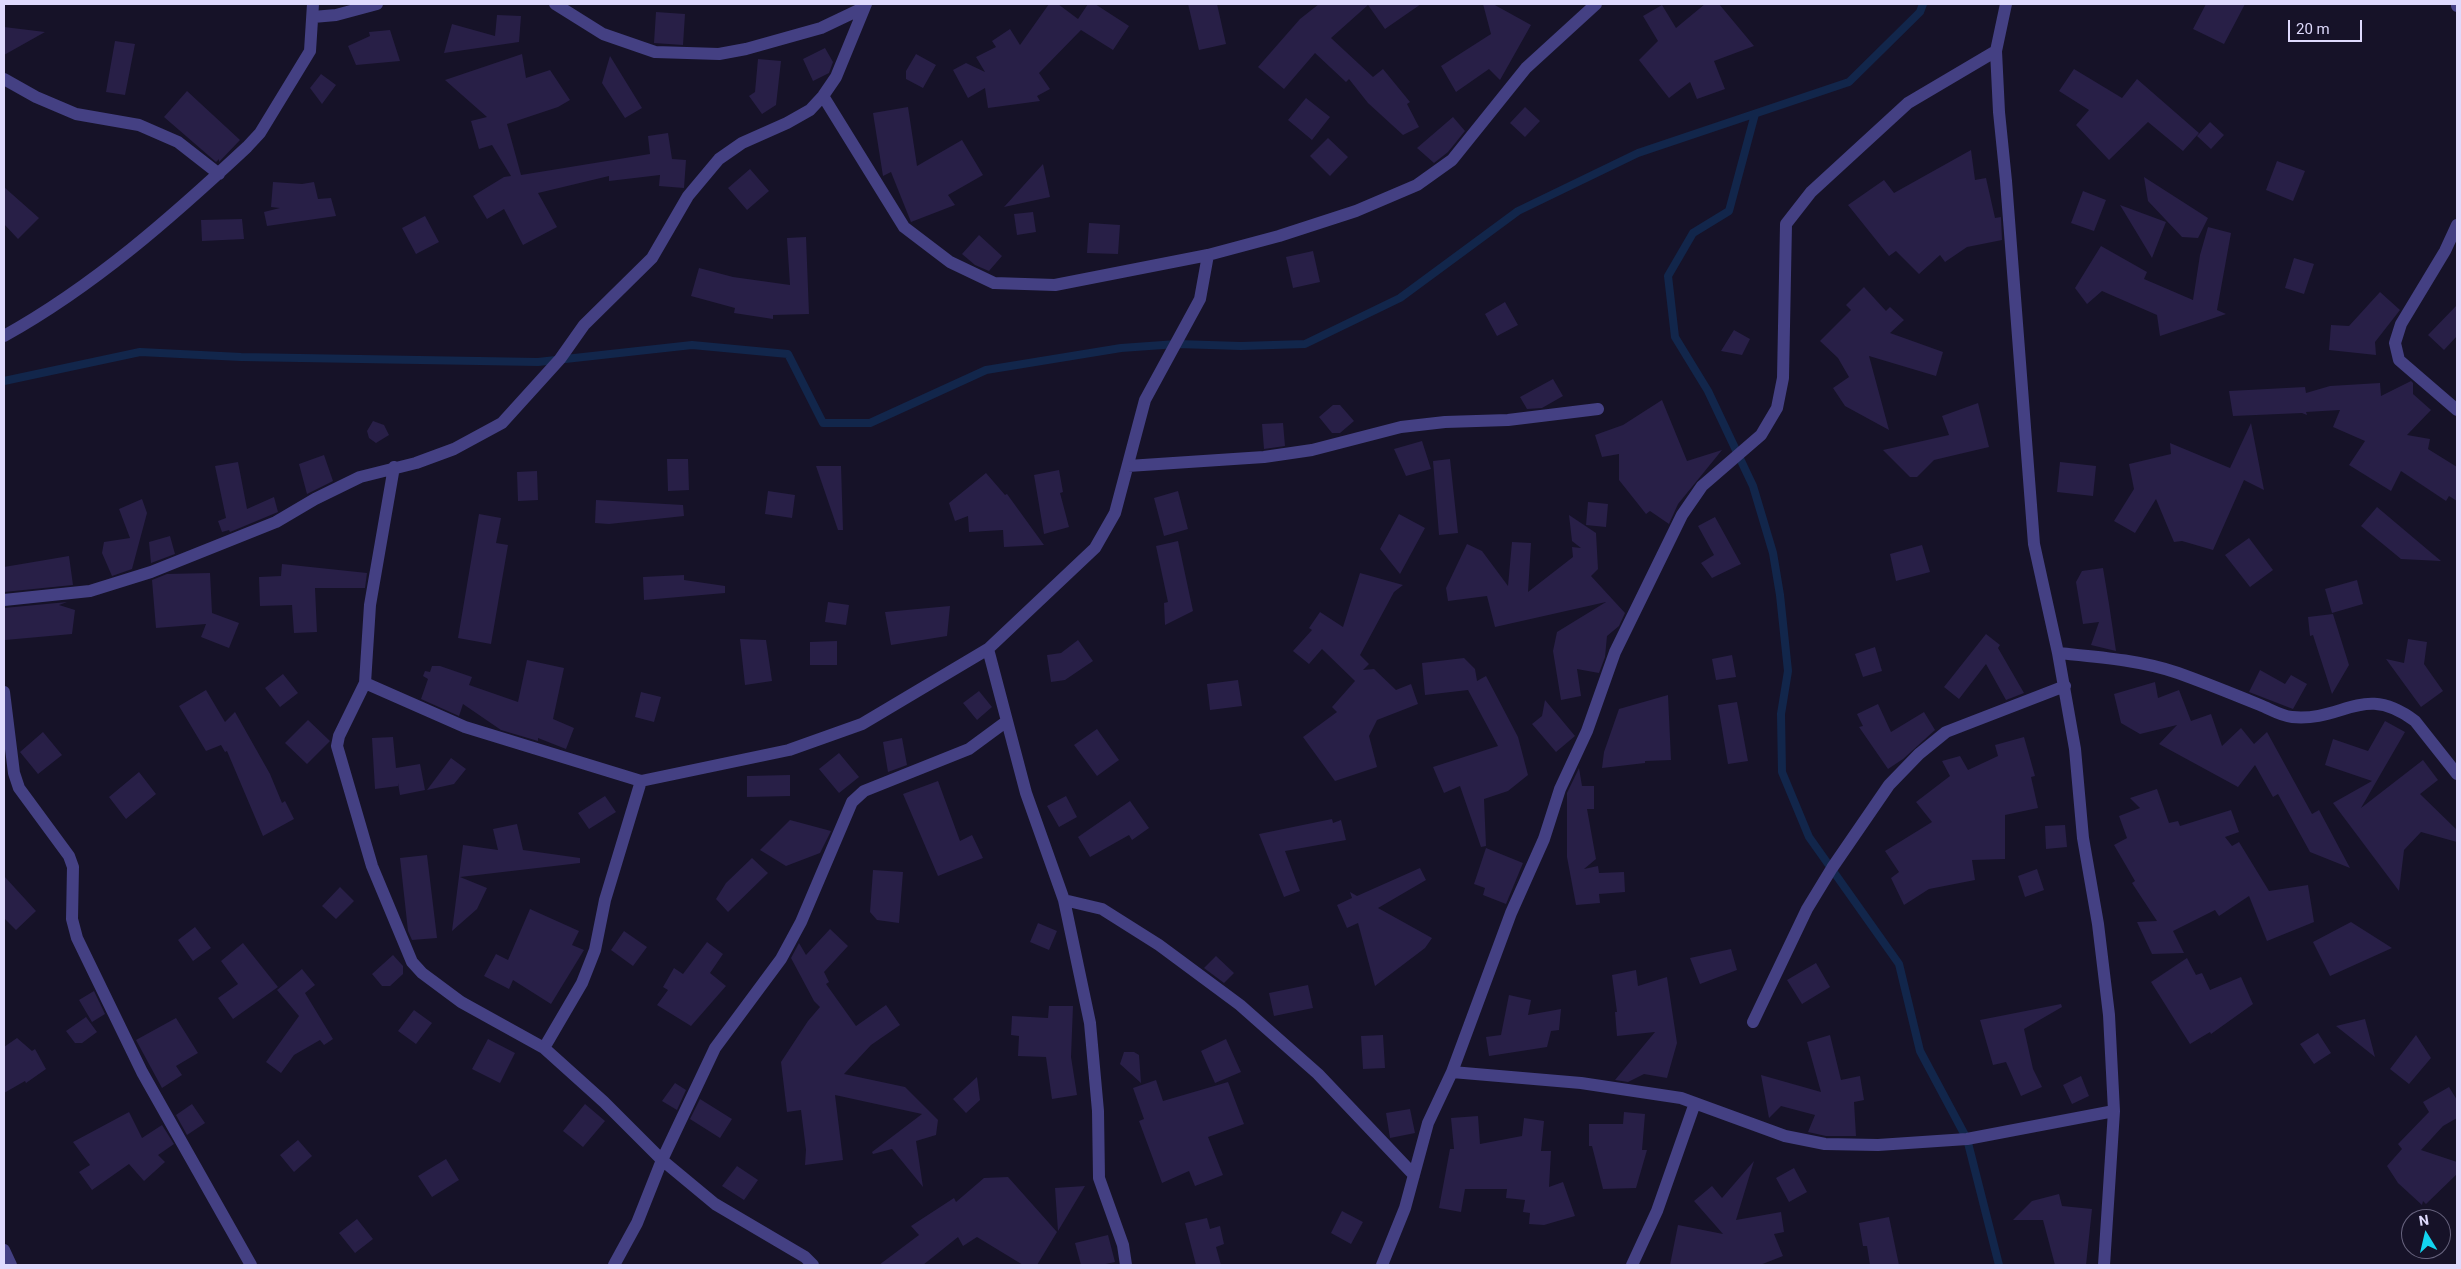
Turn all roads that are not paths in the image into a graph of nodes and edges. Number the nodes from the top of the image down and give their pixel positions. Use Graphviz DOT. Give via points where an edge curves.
graph roads {
  1 [pos="313,4"];
  2 [pos="377,4"];
  3 [pos="555,4"];
  4 [pos="1596,4"];
  5 [pos="2006,4"];
  6 [pos="864,6"];
  7 [pos="313,17"];
  8 [pos="1996,51"];
  9 [pos="4,79"];
  10 [pos="823,96"];
  11 [pos="219,174"];
  12 [pos="2457,225"];
  13 [pos="1208,255"];
  14 [pos="4,336"];
  15 [pos="1598,409"];
  16 [pos="2457,410"];
  17 [pos="1128,466"];
  18 [pos="394,467"];
  19 [pos="4,600"];
  20 [pos="988,649"];
  21 [pos="2058,653"];
  22 [pos="365,683"];
  23 [pos="2065,686"];
  24 [pos="4,692"];
  25 [pos="1007,721"];
  26 [pos="2457,774"];
  27 [pos="641,781"];
  28 [pos="1064,900"];
  29 [pos="1753,1022"];
  30 [pos="544,1048"];
  31 [pos="1452,1072"];
  32 [pos="1695,1103"];
  33 [pos="2114,1111"];
  34 [pos="662,1160"];
  35 [pos="1414,1175"];
  36 [pos="4,1250"];
  37 [pos="11,1265"];
  38 [pos="251,1265"];
  39 [pos="614,1265"];
  40 [pos="813,1265"];
  41 [pos="1126,1265"];
  42 [pos="1382,1265"];
  43 [pos="1632,1265"];
  44 [pos="2104,1265"];
  1 -- 7 [label="street"];
  2 -- 7 [label="street" via="336,16"];
  3 -- 6 [label="street" via="603,34 655,52 719,54 821,28"];
  4 -- 13 [label="street" via="1526,68 1452,160 1417,185 1356,211"];
  5 -- 8 [label="street"];
  6 -- 10 [label="street" via="836,77"];
  7 -- 11 [label="street" via="310,51 289,87 260,133"];
  8 -- 21 [label="street" via="2034,544"];
  8 -- 31 [label="street" via="1908,103 1811,192 1786,224 1783,378 1777,408 1760,435 1702,486 1682,515 1654,570 1615,652"];
  9 -- 11 [label="street" via="76,114 139,125 163,135 178,142"];
  10 -- 13 [label="street" via="904,227 950,262 994,283 1055,285"];
  10 -- 18 [label="street" via="810,110 742,143 718,159 688,196 652,258 584,325 560,359 502,423 454,449"];
  11 -- 14 [label="street" via="77,291"];
  12 -- 16 [label="street" via="2401,324 2395,344 2399,360"];
  13 -- 17 [label="street" via="1200,299 1145,400"];
  15 -- 17 [label="street" via="1508,420 1401,427 1312,450 1264,457"];
  17 -- 20 [label="street" via="1115,513 1095,548"];
  18 -- 19 [label="street" via="360,477 276,522 151,572 90,591"];
  18 -- 22 [label="street" via="370,604"];
  20 -- 25 [label="street"];
  20 -- 27 [label="street" via="862,724 789,750"];
  21 -- 23 [label="street"];
  21 -- 26 [label="street" via="2105,658 2177,673 2288,716 2310,718 2377,702 2415,721"];
  22 -- 27 [label="street" via="465,727"];
  22 -- 30 [label="street" via="339,736 338,746 372,866 412,962 461,1002"];
  23 -- 29 [label="street" via="1946,732 1889,785 1807,909"];
  23 -- 33 [label="street" via="2109,1015"];
  24 -- 38 [label="street" via="14,773 19,788 69,856 73,867 72,919 77,938 142,1072"];
  25 -- 28 [label="street" via="1026,793"];
  25 -- 34 [label="street" via="969,749 864,792 852,802 801,922 748,1006 715,1048"];
  27 -- 30 [label="street" via="605,900 595,950 582,983"];
  28 -- 35 [label="street" via="1102,909 1159,945 1240,1005 1318,1074"];
  28 -- 41 [label="street" via="1090,1023 1098,1111 1099,1178 1123,1245"];
  30 -- 34 [label="street"];
  31 -- 32 [label="street" via="1581,1083 1681,1098"];
  31 -- 35 [label="street" via="1428,1123"];
  32 -- 33 [label="street" via="1785,1136 1825,1144 1967,1139"];
  32 -- 43 [label="street" via="1657,1211"];
  33 -- 44 [label="street"];
  34 -- 39 [label="street" via="637,1223"];
  34 -- 40 [label="street" via="715,1204 806,1257"];
  35 -- 42 [label="street" via="1405,1208"];
  36 -- 37 [label="street"];
}
